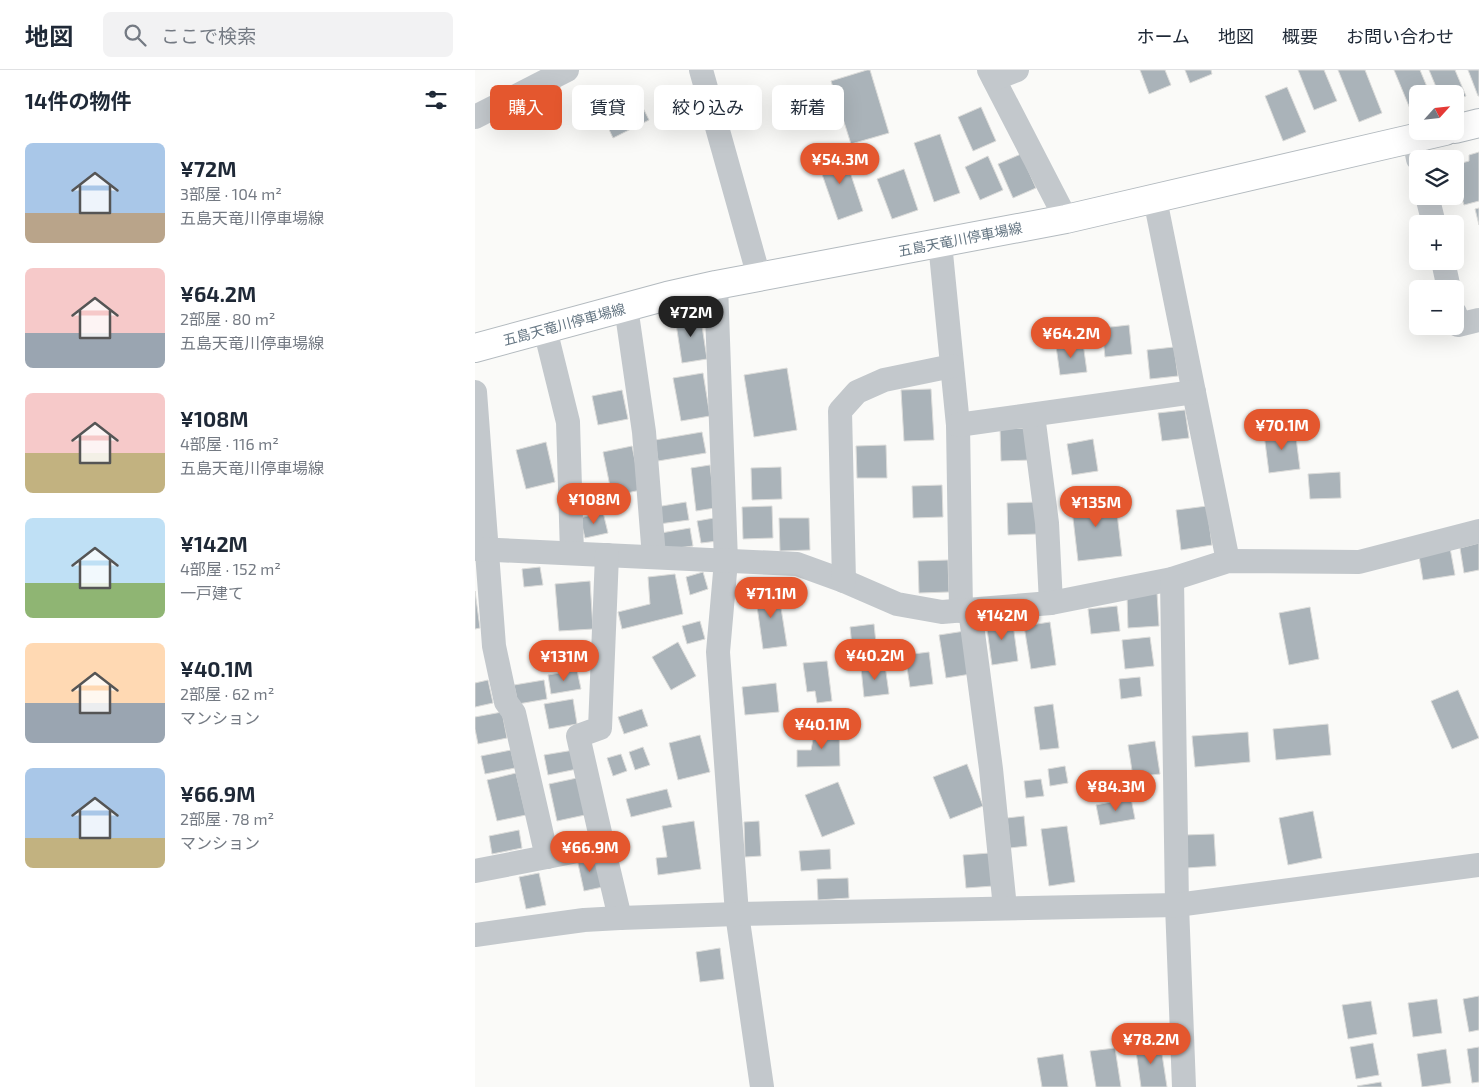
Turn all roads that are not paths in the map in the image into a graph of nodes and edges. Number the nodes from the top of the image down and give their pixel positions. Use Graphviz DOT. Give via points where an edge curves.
graph roads {
  1 [pos="567,70"];
  2 [pos="701,70"];
  3 [pos="1017,70"];
  4 [pos="992,74"];
  5 [pos="475,117"];
  6 [pos="1479,123"];
  7 [pos="1464,127"];
  8 [pos="1430,140"];
  9 [pos="1416,149"];
  10 [pos="1155,199"];
  11 [pos="1066,219"];
  12 [pos="940,243"];
  13 [pos="759,277"];
  14 [pos="716,285"];
  15 [pos="626,307"];
  16 [pos="1479,320"];
  17 [pos="1464,324"];
  18 [pos="545,329"];
  19 [pos="475,348"];
  20 [pos="952,366"];
  21 [pos="475,392"];
  22 [pos="1194,392"];
  23 [pos="1033,415"];
  24 [pos="958,425"];
  25 [pos="1479,531"];
  26 [pos="481,549"];
  27 [pos="572,553"];
  28 [pos="607,555"];
  29 [pos="654,557"];
  30 [pos="726,561"];
  31 [pos="1228,561"];
  32 [pos="1171,579"];
  33 [pos="844,580"];
  34 [pos="1051,603"];
  35 [pos="966,610"];
  36 [pos="603,846"];
  37 [pos="547,857"];
  38 [pos="1479,865"];
  39 [pos="475,871"];
  40 [pos="1177,905"];
  41 [pos="1005,908"];
  42 [pos="737,914"];
  43 [pos="620,918"];
  44 [pos="475,934"];
  45 [pos="762,1087"];
  46 [pos="1184,1087"];
  1 -- 5 [label="street"];
  2 -- 13 [label="street"];
  3 -- 4 [label="street"];
  4 -- 11 [label="street"];
  6 -- 7 [label="main road"];
  8 -- 9 [label="main road, 五島天竜川停車場線"];
  9 -- 10 [label="main road, 五島天竜川停車場線"];
  10 -- 11 [label="main road, 五島天竜川停車場線"];
  10 -- 22 [label="street"];
  11 -- 12 [label="main road, 五島天竜川停車場線"];
  12 -- 13 [label="main road, 五島天竜川停車場線"];
  12 -- 20 [label="street"];
  13 -- 14 [label="main road, 五島天竜川停車場線"];
  14 -- 15 [label="main road, 五島天竜川停車場線"];
  14 -- 30 [label="street"];
  15 -- 18 [label="main road, 五島天竜川停車場線"];
  15 -- 29 [label="street" via="644,432"];
  16 -- 17 [label="street"];
  18 -- 19 [label="main road, 五島天竜川停車場線"];
  18 -- 27 [label="street" via="568,422"];
  20 -- 24 [label="street"];
  20 -- 33 [label="street" via="884,380 857,392 841,411"];
  21 -- 26 [label="street"];
  22 -- 23 [label="street"];
  22 -- 31 [label="street"];
  23 -- 24 [label="street"];
  23 -- 34 [label="street" via="1047,524"];
  24 -- 35 [label="street"];
  25 -- 31 [label="street" via="1359,562"];
  26 -- 27 [label="street"];
  26 -- 37 [label="street" via="494,646 506,702 514,713"];
  27 -- 28 [label="street"];
  28 -- 29 [label="street"];
  28 -- 36 [label="street" via="599,728 578,736"];
  29 -- 30 [label="street"];
  30 -- 33 [label="street" via="797,564"];
  30 -- 42 [label="street" via="718,652"];
  31 -- 32 [label="street"];
  32 -- 34 [label="street"];
  32 -- 40 [label="street"];
  33 -- 35 [label="street" via="897,604 943,612"];
  34 -- 35 [label="street"];
  35 -- 41 [label="street" via="991,769"];
  36 -- 37 [label="street"];
  36 -- 43 [label="street"];
  37 -- 39 [label="street"];
  38 -- 40 [label="street"];
  40 -- 41 [label="street"];
  40 -- 46 [label="street"];
  41 -- 42 [label="street"];
  42 -- 43 [label="street"];
  42 -- 45 [label="street"];
  43 -- 44 [label="street"];
}
